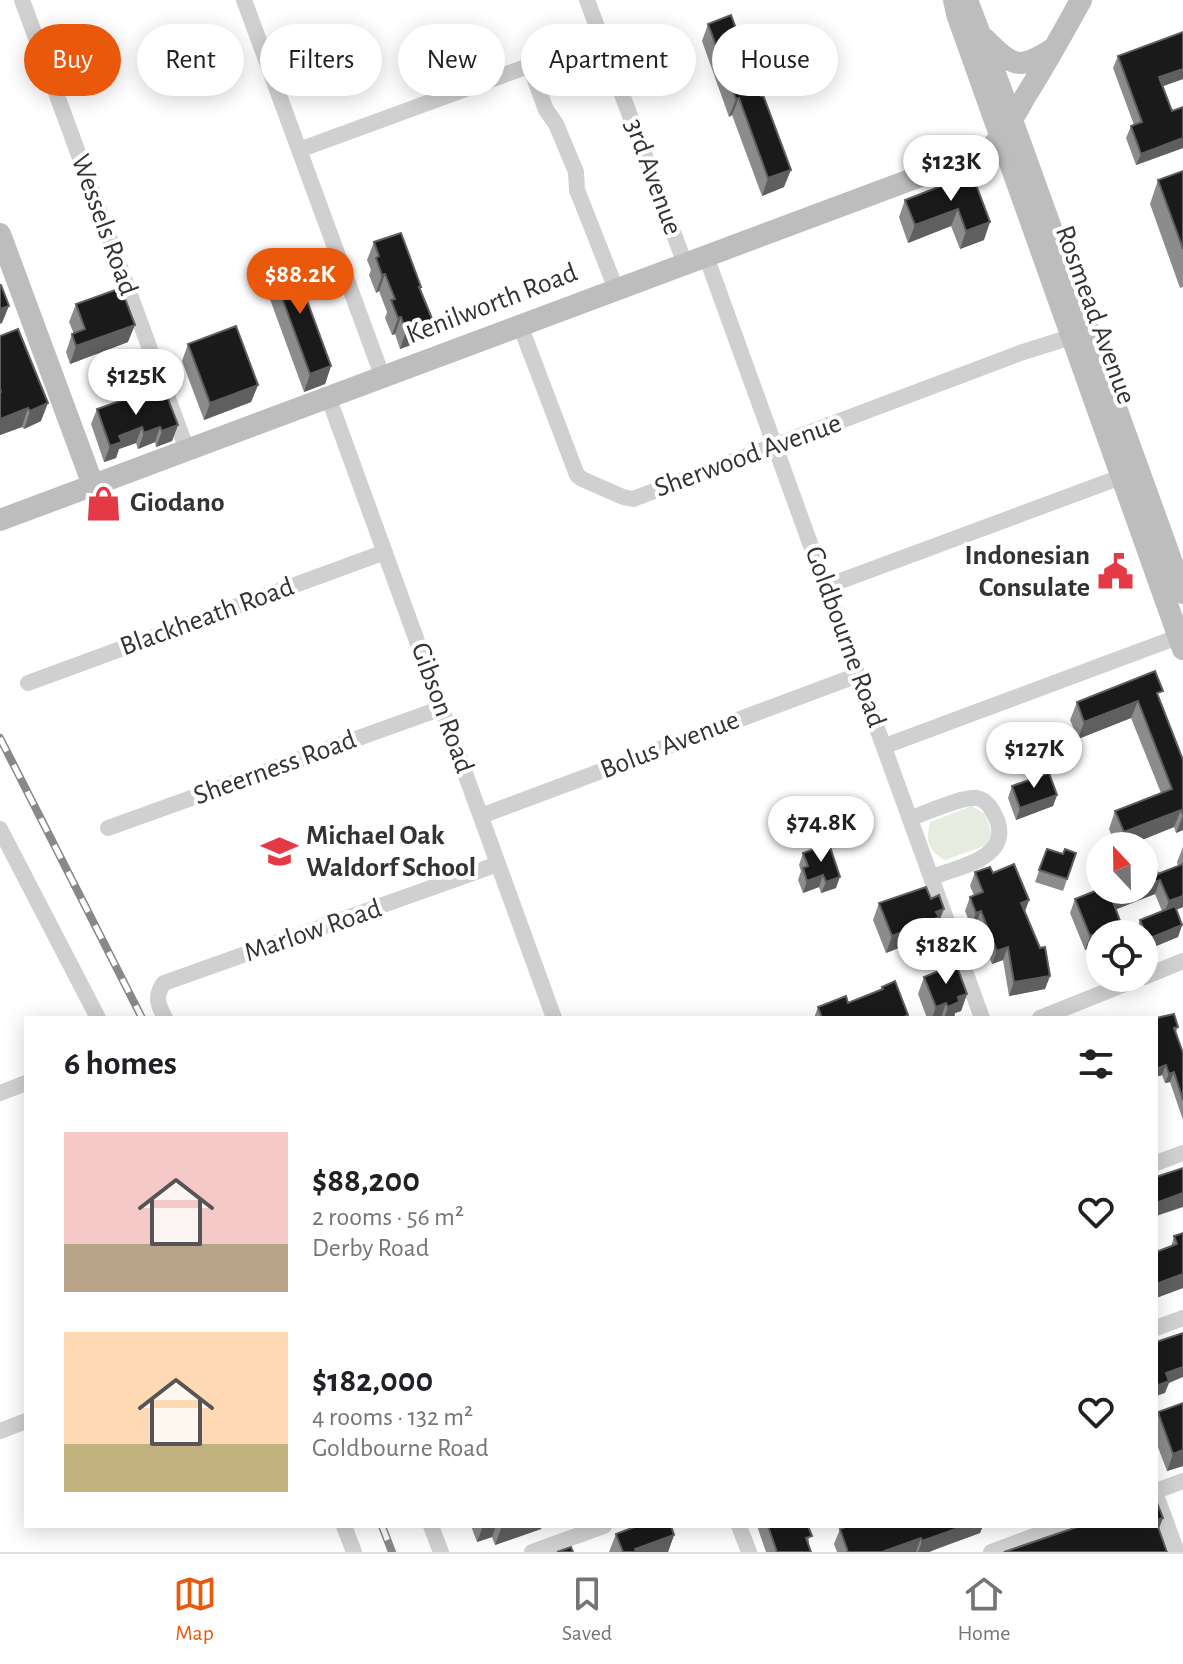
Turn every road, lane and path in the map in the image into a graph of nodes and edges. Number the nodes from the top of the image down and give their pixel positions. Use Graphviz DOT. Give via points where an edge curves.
graph roads {
  1 [pos="22,0"];
  2 [pos="244,0"];
  3 [pos="587,0"];
  4 [pos="954,0"];
  5 [pos="967,0"];
  6 [pos="1081,0"];
  7 [pos="596,24"];
  8 [pos="981,36"];
  9 [pos="1056,46"];
  10 [pos="521,69"];
  11 [pos="541,96"];
  12 [pos="626,96"];
  13 [pos="1006,128"];
  14 [pos="299,150"];
  15 [pos="0,234"];
  16 [pos="696,260"];
  17 [pos="616,289"];
  18 [pos="520,325"];
  19 [pos="1071,337"];
  20 [pos="383,378"];
  21 [pos="329,399"];
  22 [pos="775,446"];
  23 [pos="187,450"];
  24 [pos="1130,474"];
  25 [pos="93,485"];
  26 [pos="0,520"];
  27 [pos="385,552"];
  28 [pos="827,586"];
  29 [pos="1183,593"];
  30 [pos="1181,640"];
  31 [pos="858,675"];
  32 [pos="28,683"];
  33 [pos="442,708"];
  34 [pos="885,746"];
  35 [pos="481,816"];
  36 [pos="911,818"];
  37 [pos="108,828"];
  38 [pos="0,829"];
  39 [pos="498,864"];
  40 [pos="932,877"];
  41 [pos="1183,961"];
  42 [pos="1158,971"];
  43 [pos="1105,992"];
  44 [pos="97,1016"];
  45 [pos="164,1016"];
  46 [pos="553,1016"];
  47 [pos="981,1016"];
  48 [pos="1045,1016"];
  49 [pos="24,1084"];
  50 [pos="0,1093"];
  51 [pos="1183,1153"];
  52 [pos="1158,1162"];
  53 [pos="1183,1318"];
  54 [pos="1158,1327"];
  55 [pos="24,1422"];
  56 [pos="0,1431"];
  57 [pos="1183,1481"];
  58 [pos="1158,1492"];
  59 [pos="1158,1499"];
  60 [pos="345,1528"];
  61 [pos="432,1528"];
  62 [pos="598,1528"];
  63 [pos="740,1528"];
  64 [pos="1056,1528"];
  65 [pos="354,1552"];
  66 [pos="441,1552"];
  67 [pos="532,1552"];
  68 [pos="749,1552"];
  69 [pos="991,1552"];
  70 [pos="1177,1552"];
  1 -- 23 [label="street, Wessels Road"];
  2 -- 14 [label="street"];
  3 -- 7 [label="street, 3rd Avenue"];
  4 -- 13 [label="street, Rosmead Avenue"];
  5 -- 8 [label="street, Rosmead Avenue"];
  6 -- 9 [label="street"];
  8 -- 9 [label="street" via="1014,63 1027,63"];
  8 -- 13 [label="street, Rosmead Avenue"];
  9 -- 13 [label="street"];
  10 -- 14 [label="street"];
  11 -- 17 [label="street" via="576,172 577,190"];
  12 -- 16 [label="street, 3rd Avenue"];
  13 -- 16 [label="street, Kenilworth Road" via="985,152"];
  13 -- 19 [label="street, Rosmead Avenue"];
  13 -- 24 [label="street, Rosmead Avenue"];
  14 -- 20 [label="street"];
  15 -- 25 [label="street"];
  16 -- 17 [label="street, Kenilworth Road"];
  16 -- 22 [label="street, Goldbourne Road"];
  17 -- 18 [label="street, Kenilworth Road"];
  18 -- 20 [label="street, Kenilworth Road"];
  18 -- 22 [label="street, Sherwood Avenue" via="582,479 633,499"];
  19 -- 22 [label="street, Sherwood Avenue"];
  19 -- 24 [label="street, Rosmead Avenue"];
  20 -- 21 [label="street, Kenilworth Road"];
  21 -- 23 [label="street, Kenilworth Road"];
  21 -- 27 [label="street, Gibson Road"];
  22 -- 28 [label="street, Goldbourne Road"];
  23 -- 25 [label="street, Kenilworth Road"];
  24 -- 28 [label="street"];
  24 -- 29 [label="street, Rosmead Avenue"];
  24 -- 30 [label="street, Rosmead Avenue"];
  25 -- 26 [label="street, Kenilworth Road"];
  27 -- 32 [label="street, Blackheath Road"];
  27 -- 33 [label="street, Gibson Road"];
  28 -- 31 [label="street, Goldbourne Road"];
  30 -- 34 [label="street"];
  31 -- 34 [label="street, Goldbourne Road"];
  31 -- 35 [label="street, Bolus Avenue"];
  33 -- 35 [label="street, Gibson Road"];
  33 -- 37 [label="street, Sheerness Road"];
  34 -- 36 [label="street, Goldbourne Road"];
  35 -- 39 [label="street, Gibson Road"];
  36 -- 40 [label="street, Goldbourne Road"];
  36 -- 40 [label="street" via="976,798 989,805 997,820 1001,836 993,851"];
  38 -- 44 [label="street"];
  39 -- 45 [label="street, Marlow Road" via="164,983 157,997"];
  39 -- 46 [label="street, Gibson Road"];
  40 -- 47 [label="street, Goldbourne Road"];
  41 -- 42 [label="street"];
  43 -- 48 [label="street"];
  49 -- 50 [label="street"];
  51 -- 52 [label="street"];
  53 -- 54 [label="street"];
  55 -- 56 [label="street"];
  57 -- 58 [label="street"];
  59 -- 70 [label="street"];
  60 -- 65 [label="street"];
  61 -- 66 [label="street"];
  62 -- 67 [label="street"];
  63 -- 68 [label="street"];
  64 -- 69 [label="street"];
}
